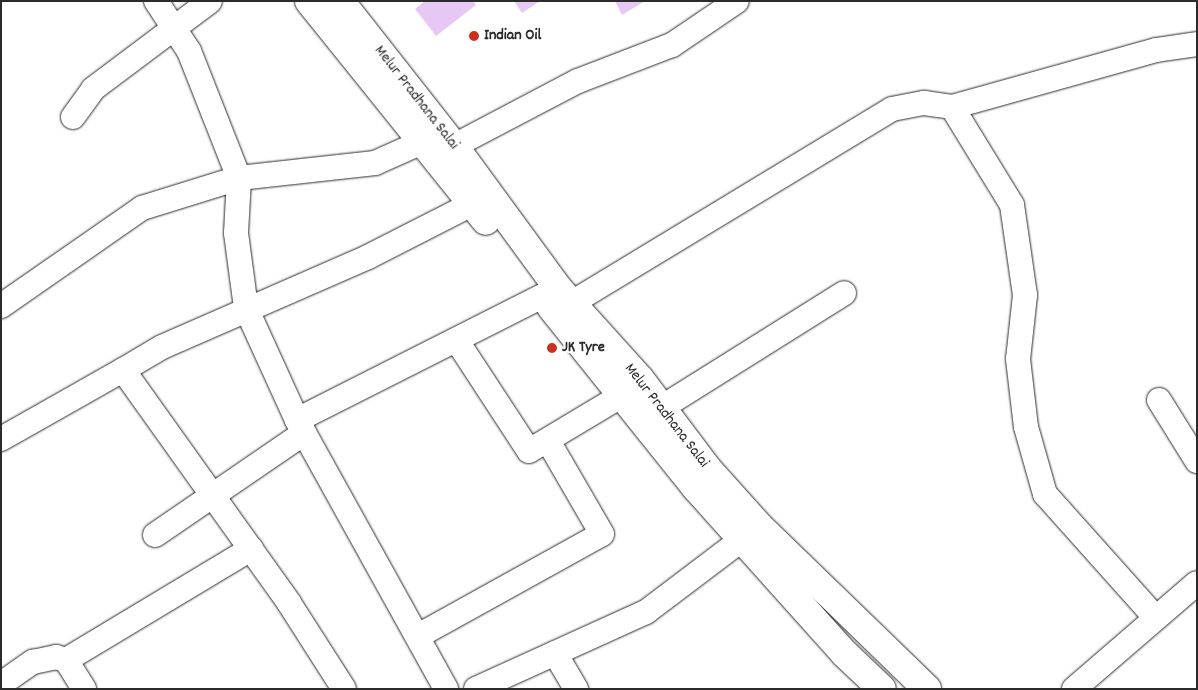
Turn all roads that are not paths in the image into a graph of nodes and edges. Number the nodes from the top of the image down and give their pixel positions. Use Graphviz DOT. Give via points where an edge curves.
graph roads {
  1 [pos="156,1"];
  2 [pos="210,1"];
  3 [pos="309,1"];
  4 [pos="340,1"];
  5 [pos="737,1"];
  6 [pos="174,28"];
  7 [pos="1197,44"];
  8 [pos="952,107"];
  9 [pos="73,117"];
  10 [pos="422,142"];
  11 [pos="454,146"];
  12 [pos="239,178"];
  13 [pos="472,204"];
  14 [pos="844,293"];
  15 [pos="543,296"];
  16 [pos="570,304"];
  17 [pos="1,306"];
  18 [pos="246,308"];
  19 [pos="457,341"];
  20 [pos="123,370"];
  21 [pos="622,396"];
  22 [pos="1159,400"];
  23 [pos="661,408"];
  24 [pos="300,426"];
  25 [pos="1,439"];
  26 [pos="548,441"];
  27 [pos="1197,461"];
  28 [pos="213,498"];
  29 [pos="751,533"];
  30 [pos="155,535"];
  31 [pos="252,549"];
  32 [pos="1197,583"];
  33 [pos="1156,618"];
  34 [pos="418,636"];
  35 [pos="554,653"];
  36 [pos="66,660"];
  37 [pos="1,684"];
  38 [pos="478,688"];
  39 [pos="84,689"];
  40 [pos="344,689"];
  41 [pos="446,689"];
  42 [pos="576,689"];
  43 [pos="882,689"];
  44 [pos="927,689"];
  45 [pos="1074,689"];
  1 -- 6 [label="street"];
  2 -- 6 [label="street"];
  3 -- 10 [label="main road, Melur Pradhana Salai"];
  4 -- 11 [label="main road, Melur Pradhana Salai"];
  5 -- 11 [label="street" via="672,46 578,81"];
  6 -- 9 [label="street" via="93,89"];
  6 -- 12 [label="street" via="189,51"];
  7 -- 8 [label="street" via="1156,50"];
  8 -- 16 [label="street" via="924,104 892,109"];
  8 -- 33 [label="street" via="1012,204 1025,295 1018,359 1026,427 1045,494"];
  10 -- 12 [label="street" via="375,162"];
  10 -- 13 [label="main road, Melur Pradhana Salai"];
  11 -- 16 [label="main road, Melur Pradhana Salai"];
  12 -- 17 [label="street" via="142,208 64,261 31,289"];
  12 -- 18 [label="street" via="236,233"];
  13 -- 15 [label="main road, Melur Pradhana Salai"];
  13 -- 18 [label="street" via="368,256"];
  14 -- 23 [label="street"];
  15 -- 19 [label="street"];
  15 -- 21 [label="main road, Melur Pradhana Salai"];
  16 -- 23 [label="main road, Melur Pradhana Salai" via="640,379"];
  18 -- 20 [label="street" via="162,347"];
  18 -- 24 [label="street"];
  19 -- 24 [label="street"];
  19 -- 26 [label="street" via="529,451"];
  20 -- 25 [label="street"];
  20 -- 28 [label="street"];
  21 -- 26 [label="street"];
  21 -- 29 [label="main road, Melur Pradhana Salai"];
  22 -- 27 [label="street"];
  23 -- 29 [label="main road, Melur Pradhana Salai"];
  24 -- 28 [label="street"];
  24 -- 34 [label="street"];
  26 -- 34 [label="street" via="602,534"];
  28 -- 30 [label="street"];
  28 -- 31 [label="street"];
  29 -- 35 [label="street" via="646,612"];
  29 -- 43 [label="main road, Melur Pradhana Salai" via="844,653"];
  29 -- 44 [label="main road, Melur Pradhana Salai"];
  31 -- 36 [label="street"];
  31 -- 40 [label="street"];
  32 -- 33 [label="street"];
  33 -- 45 [label="street"];
  34 -- 41 [label="street"];
  35 -- 38 [label="street"];
  35 -- 42 [label="street"];
  36 -- 37 [label="street" via="47,656"];
  36 -- 39 [label="street"];
}
